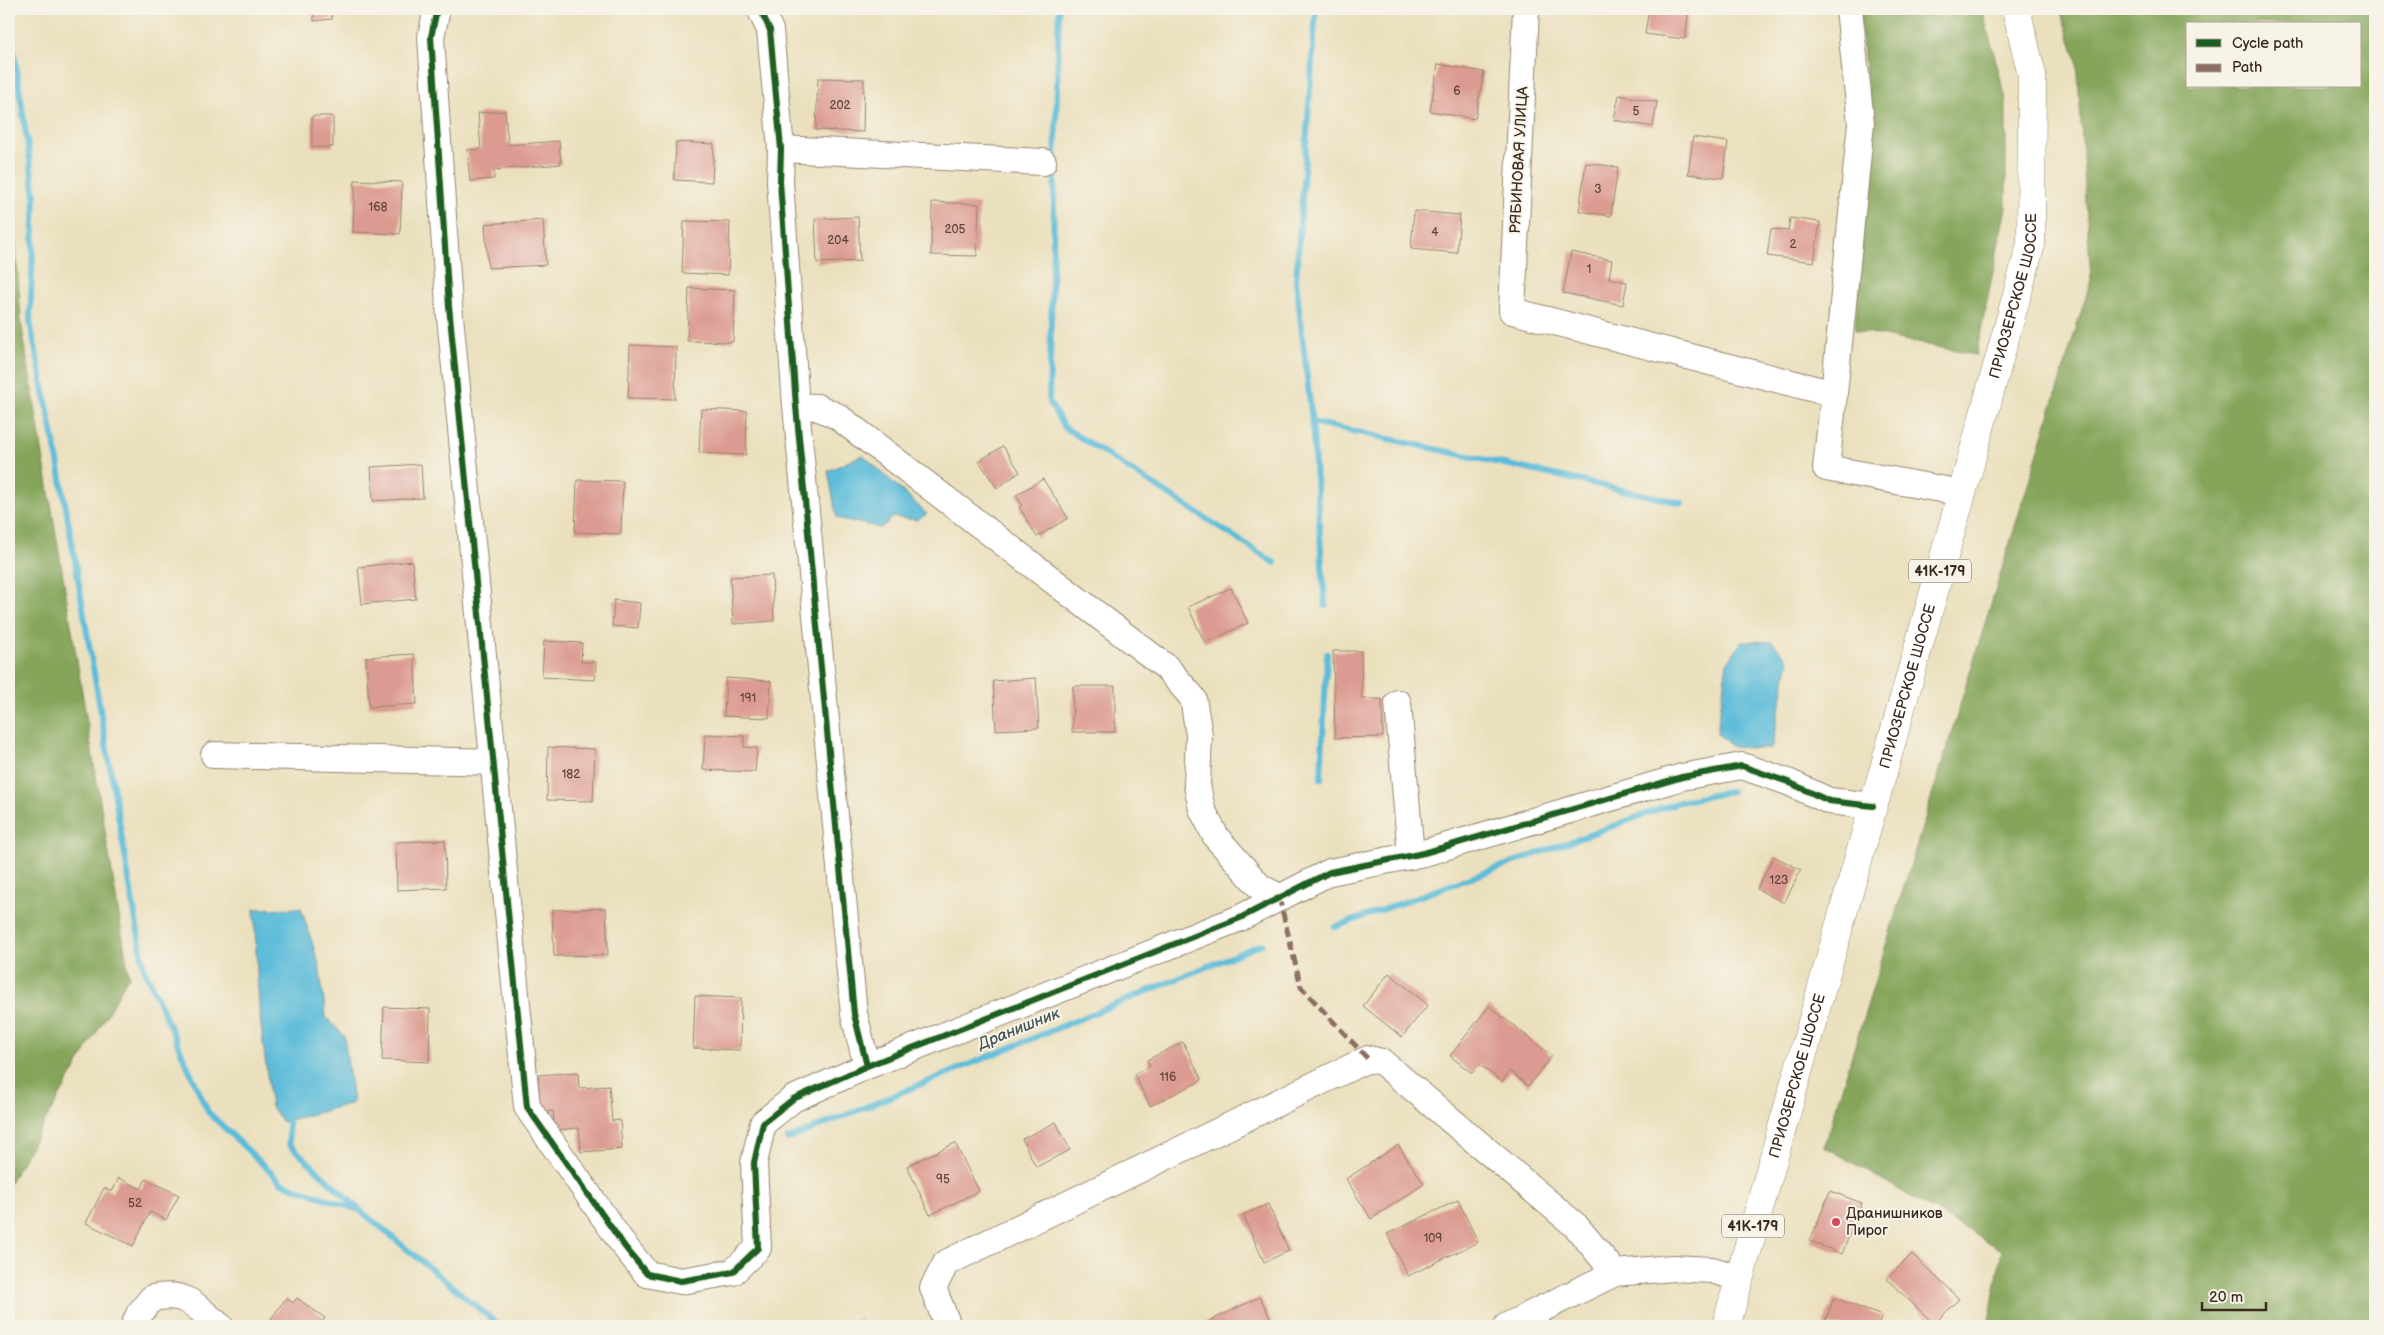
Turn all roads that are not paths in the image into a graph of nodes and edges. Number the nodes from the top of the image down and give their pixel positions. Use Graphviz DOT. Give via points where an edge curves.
graph roads {
  1 [pos="437,9"];
  2 [pos="760,9"];
  3 [pos="1526,9"];
  4 [pos="1849,9"];
  5 [pos="2016,9"];
  6 [pos="781,149"];
  7 [pos="1043,162"];
  8 [pos="1834,394"];
  9 [pos="796,406"];
  10 [pos="1962,493"];
  11 [pos="1398,703"];
  12 [pos="214,755"];
  13 [pos="494,762"];
  14 [pos="1873,806"];
  15 [pos="1411,856"];
  16 [pos="1279,897"];
  17 [pos="867,1066"];
  18 [pos="1615,1273"];
  19 [pos="1739,1278"];
  20 [pos="134,1326"];
  21 [pos="220,1326"];
  22 [pos="948,1326"];
  23 [pos="1507,1326"];
  24 [pos="1726,1326"];
  1 -- 13 [label="street" via="431,37 449,306"];
  2 -- 6 [label="street" via="770,30"];
  3 -- 8 [label="street, РЯБИНОВАЯ УЛИЦА" via="1512,310"];
  4 -- 8 [label="street" via="1861,123"];
  5 -- 10 [label="main road, ПРИОЗЕРСКОЕ ШОССЕ / 41К-179" via="2032,75 2031,244"];
  6 -- 7 [label="street"];
  6 -- 9 [label="street" via="780,182"];
  8 -- 10 [label="street" via="1826,468"];
  9 -- 16 [label="street" via="817,407 838,416 1166,667 1193,698 1199,735 1197,785 1202,809 1216,837 1260,887"];
  9 -- 17 [label="street" via="854,1014"];
  10 -- 14 [label="main road, ПРИОЗЕРСКОЕ ШОССЕ / 41К-179"];
  11 -- 15 [label="street"];
  12 -- 13 [label="street"];
  13 -- 17 [label="street" via="527,1107 647,1274 681,1281 733,1272 758,1248 754,1162 763,1123 794,1099"];
  14 -- 15 [label="street" via="1829,801 1742,766 1682,777"];
  14 -- 19 [label="main road, ПРИОЗЕРСКОЕ ШОССЕ / 41К-179"];
  15 -- 16 [label="street" via="1330,872"];
  16 -- 17 [label="street" via="1240,918"];
  18 -- 19 [label="street" via="1672,1268 1712,1270"];
  18 -- 22 [label="street" via="1576,1226 1382,1062 1368,1059 946,1263 933,1288"];
  18 -- 23 [label="street"];
  19 -- 24 [label="main road, ПРИОЗЕРСКОЕ ШОССЕ / 41К-179"];
  20 -- 21 [label="street" via="152,1298 167,1295 183,1296"];
}
